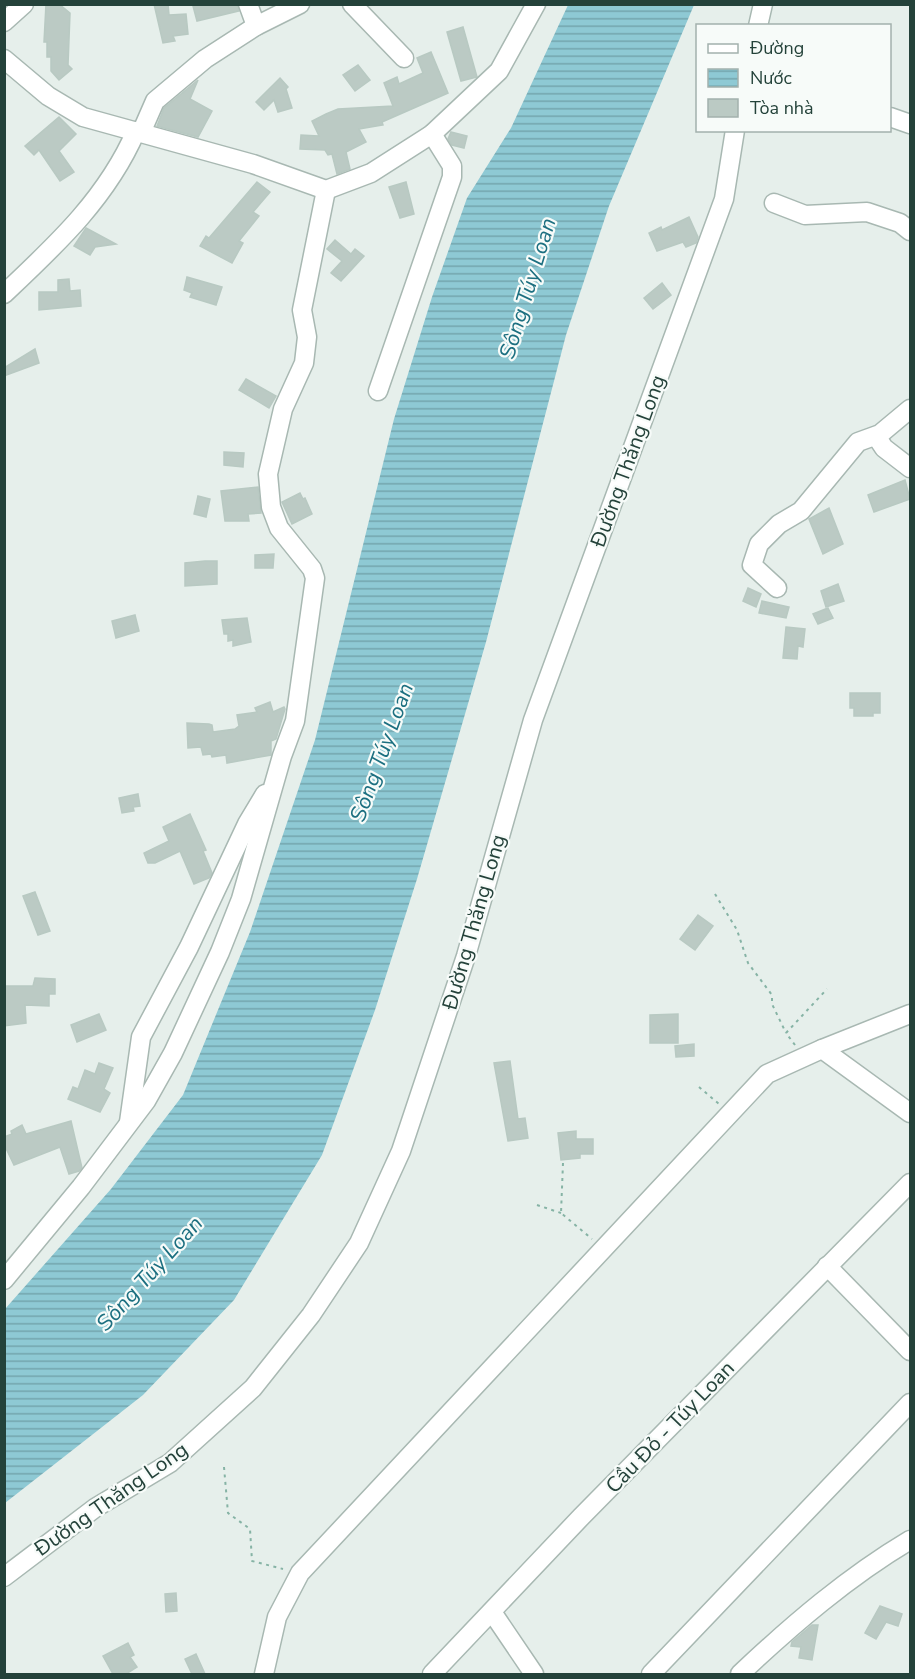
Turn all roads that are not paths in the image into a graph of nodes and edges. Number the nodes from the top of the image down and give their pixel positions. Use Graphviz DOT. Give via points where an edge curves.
graph roads {
  1 [pos="24,4"];
  2 [pos="248,4"];
  3 [pos="300,4"];
  4 [pos="352,4"];
  5 [pos="536,4"];
  6 [pos="764,4"];
  7 [pos="4,22"];
  8 [pos="759,24"];
  9 [pos="256,26"];
  10 [pos="404,58"];
  11 [pos="4,59"];
  12 [pos="891,117"];
  13 [pos="910,124"];
  14 [pos="139,132"];
  15 [pos="735,132"];
  16 [pos="432,134"];
  17 [pos="326,190"];
  18 [pos="774,203"];
  19 [pos="910,231"];
  20 [pos="4,294"];
  21 [pos="378,391"];
  22 [pos="910,409"];
  23 [pos="876,436"];
  24 [pos="910,468"];
  25 [pos="777,588"];
  26 [pos="275,780"];
  27 [pos="910,1014"];
  28 [pos="822,1049"];
  29 [pos="910,1113"];
  30 [pos="128,1125"];
  31 [pos="910,1183"];
  32 [pos="827,1266"];
  33 [pos="4,1280"];
  34 [pos="910,1351"];
  35 [pos="910,1403"];
  36 [pos="910,1540"];
  37 [pos="4,1577"];
  38 [pos="492,1612"];
  39 [pos="264,1674"];
  40 [pos="432,1674"];
  41 [pos="534,1674"];
  42 [pos="651,1674"];
  43 [pos="740,1674"];
  1 -- 7 [label="street"];
  2 -- 9 [label="street"];
  3 -- 9 [label="street"];
  4 -- 10 [label="street"];
  5 -- 16 [label="street" via="499,71"];
  6 -- 8 [label="street"];
  9 -- 14 [label="street" via="205,59 154,101"];
  11 -- 14 [label="street" via="48,96 83,117"];
  12 -- 13 [label="street"];
  14 -- 17 [label="street" via="253,164"];
  14 -- 20 [label="street" via="98,198 63,239"];
  15 -- 37 [label="street, Đường Thăng Long" via="724,199 533,720 433,1059 401,1151 359,1243 311,1315 253,1388 170,1463 95,1508"];
  16 -- 17 [label="street" via="371,172"];
  16 -- 21 [label="street" via="452,166 452,177"];
  17 -- 26 [label="street" via="302,310 307,337 304,363 284,409 268,474 271,507 279,528 315,578 297,712"];
  18 -- 19 [label="street" via="805,215 867,212 900,223"];
  22 -- 23 [label="street"];
  23 -- 24 [label="street" via="884,448"];
  23 -- 25 [label="street" via="858,442 801,511 779,524 759,544 752,565"];
  26 -- 30 [label="street" via="241,899 220,952 164,1072"];
  26 -- 30 [label="street" via="247,824 189,948 141,1037"];
  27 -- 28 [label="street"];
  28 -- 29 [label="street"];
  28 -- 39 [label="street" via="767,1074 300,1573 277,1617"];
  30 -- 33 [label="street"];
  31 -- 32 [label="street, Cầu Đỏ - Túy Loan"];
  32 -- 34 [label="street"];
  32 -- 38 [label="street, Cầu Đỏ - Túy Loan"];
  35 -- 42 [label="street"];
  36 -- 43 [label="street" via="860,1572 789,1628"];
  38 -- 40 [label="street, Cầu Đỏ - Túy Loan"];
  38 -- 41 [label="street"];
}
